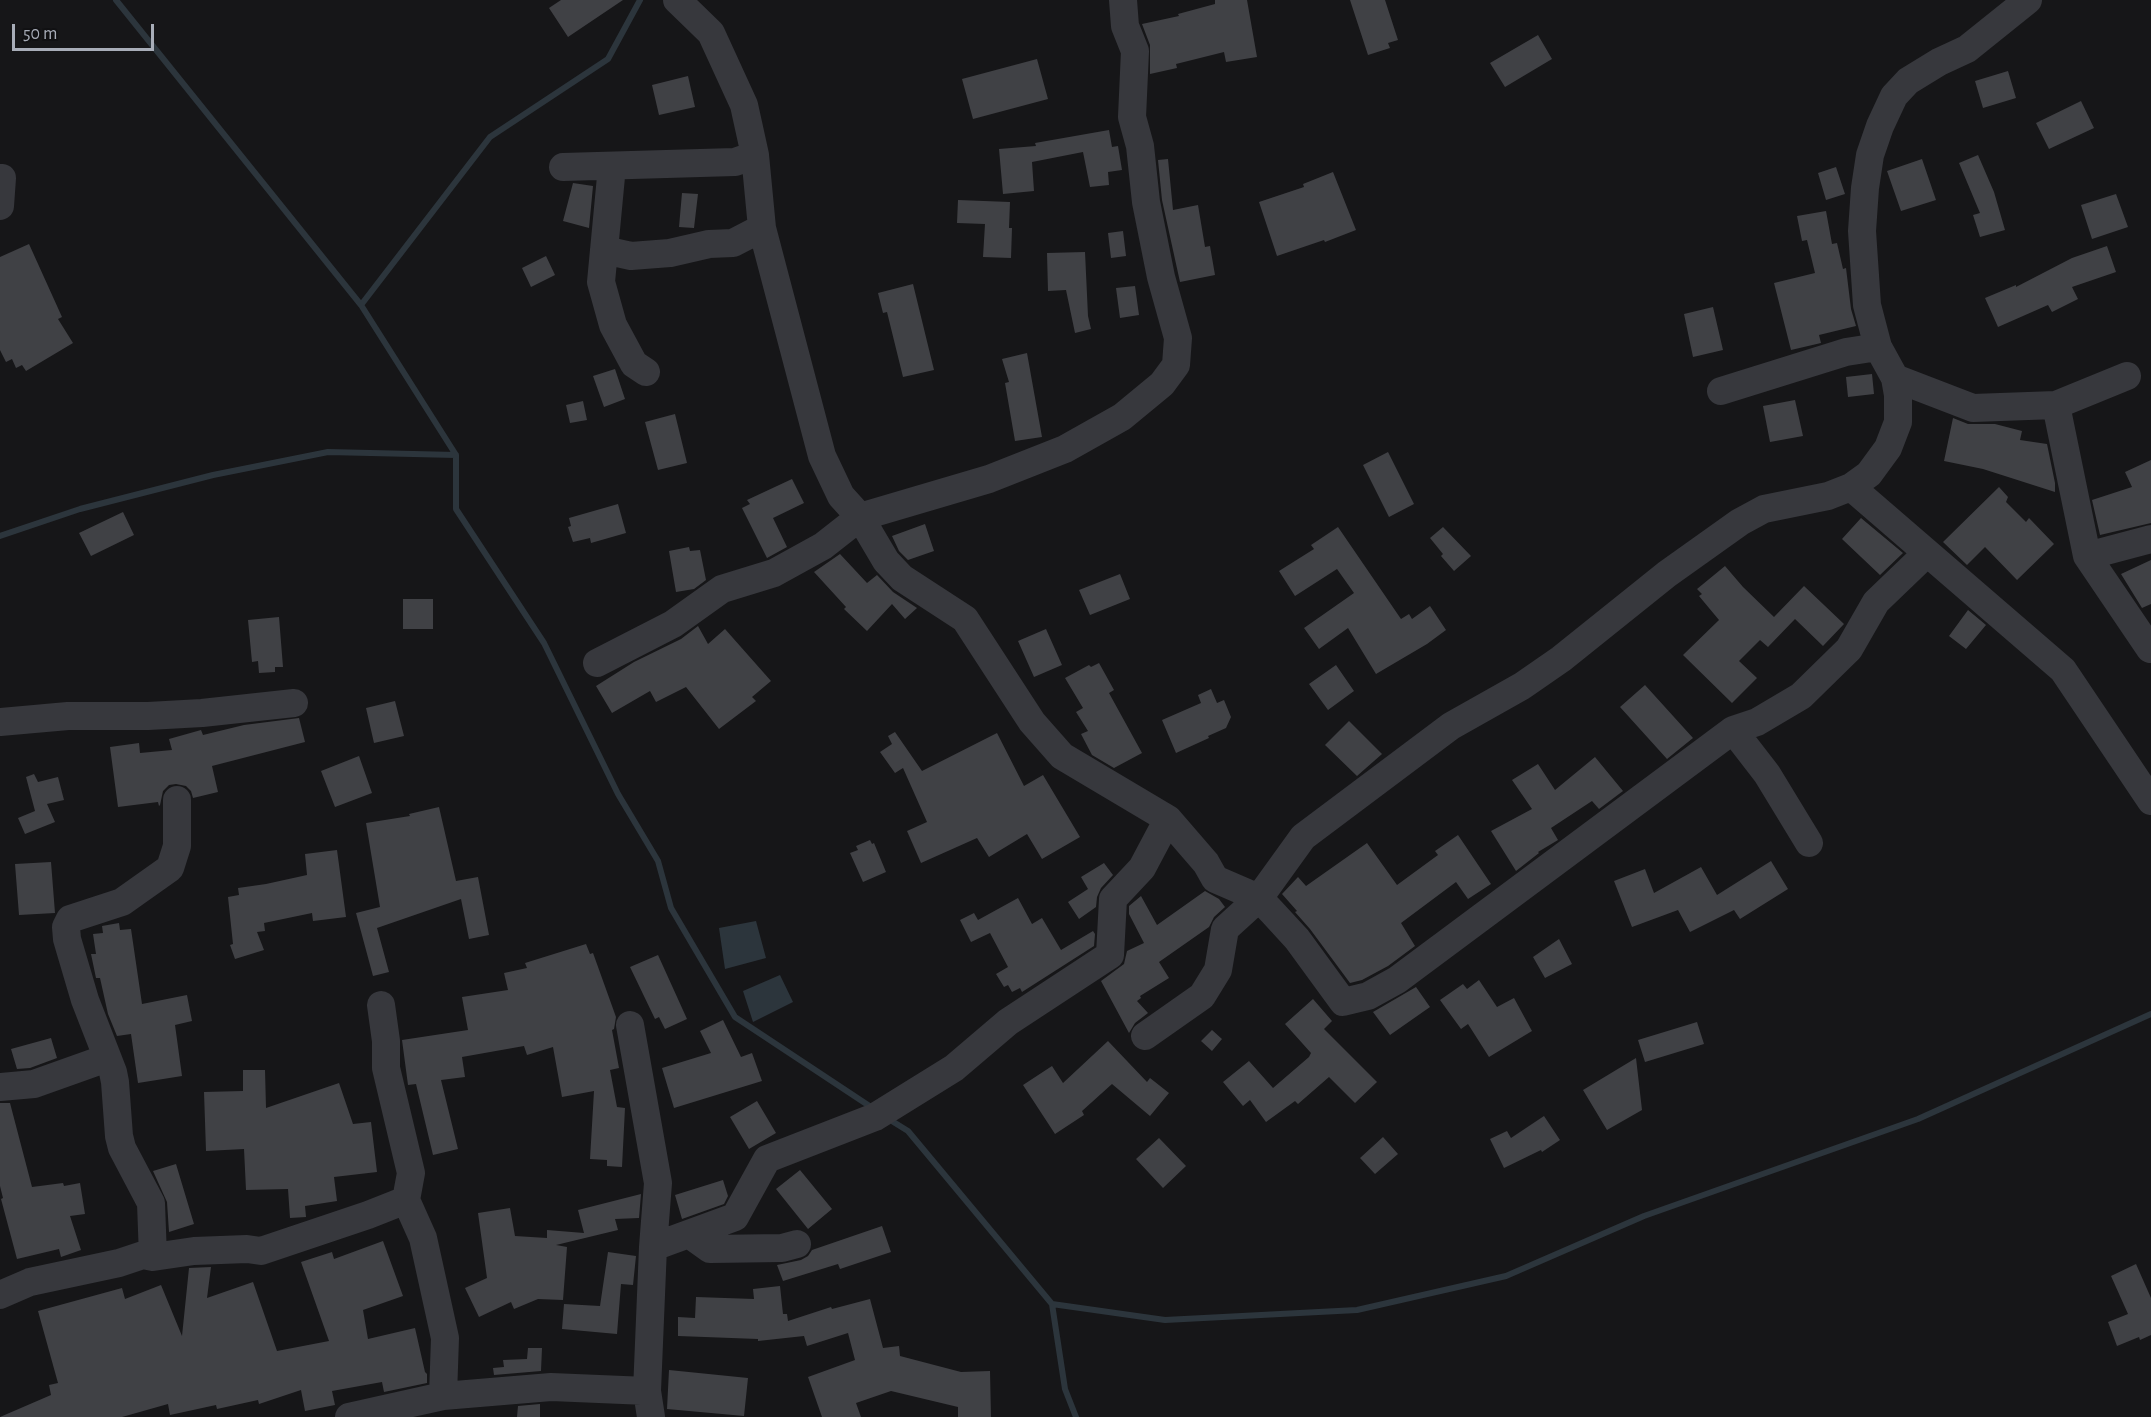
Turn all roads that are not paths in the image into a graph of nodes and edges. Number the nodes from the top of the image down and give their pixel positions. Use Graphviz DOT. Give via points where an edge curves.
graph roads {
  1 [pos="677,0"];
  2 [pos="1123,0"];
  3 [pos="2028,0"];
  4 [pos="755,155"];
  5 [pos="612,166"];
  6 [pos="563,167"];
  7 [pos="2,178"];
  8 [pos="0,206"];
  9 [pos="762,228"];
  10 [pos="604,250"];
  11 [pos="1878,347"];
  12 [pos="646,372"];
  13 [pos="2127,376"];
  14 [pos="1895,378"];
  15 [pos="1721,391"];
  16 [pos="2056,405"];
  17 [pos="1851,487"];
  18 [pos="860,517"];
  19 [pos="2151,539"];
  20 [pos="1928,553"];
  21 [pos="2087,556"];
  22 [pos="2150,648"];
  23 [pos="597,663"];
  24 [pos="294,703"];
  25 [pos="0,722"];
  26 [pos="1733,730"];
  27 [pos="177,800"];
  28 [pos="2151,801"];
  29 [pos="1168,819"];
  30 [pos="1809,843"];
  31 [pos="1258,898"];
  32 [pos="381,1005"];
  33 [pos="630,1025"];
  34 [pos="1145,1036"];
  35 [pos="107,1058"];
  36 [pos="0,1087"];
  37 [pos="406,1200"];
  38 [pos="689,1234"];
  39 [pos="797,1244"];
  40 [pos="652,1247"];
  41 [pos="153,1257"];
  42 [pos="0,1295"];
  43 [pos="443,1396"];
  44 [pos="649,1404"];
  45 [pos="349,1417"];
  1 -- 4 [label="street" via="711,33 744,105"];
  2 -- 18 [label="street" via="1125,26 1135,51 1132,117 1161,277 1178,338 1176,365 1162,384 1122,417 1065,449 988,479"];
  3 -- 11 [label="street" via="1967,49 1908,81 1894,96 1880,126 1865,188 1862,231 1867,304"];
  4 -- 5 [label="street" via="735,162"];
  4 -- 9 [label="street"];
  5 -- 6 [label="street"];
  5 -- 10 [label="street"];
  7 -- 8 [label="street"];
  9 -- 10 [label="street" via="733,243 670,253 631,256"];
  9 -- 18 [label="street" via="822,456 841,496"];
  10 -- 12 [label="street" via="601,282 614,325 634,364"];
  11 -- 14 [label="street"];
  11 -- 15 [label="street" via="1846,352"];
  13 -- 16 [label="street"];
  14 -- 16 [label="street" via="1973,408"];
  14 -- 17 [label="street" via="1898,422 1888,448 1869,474"];
  16 -- 21 [label="street"];
  17 -- 20 [label="street"];
  17 -- 31 [label="street" via="1828,496 1764,508 1740,522 1667,574 1561,659 1451,726 1303,837"];
  18 -- 23 [label="street" via="823,546 774,573 722,589 673,624"];
  18 -- 29 [label="street" via="886,561 902,578 965,619 1032,722 1062,756"];
  19 -- 21 [label="street"];
  20 -- 26 [label="street" via="1876,603 1849,650 1801,696 1757,722"];
  20 -- 28 [label="street" via="2063,670"];
  21 -- 22 [label="street"];
  24 -- 25 [label="street" via="202,713"];
  26 -- 30 [label="street" via="1767,774"];
  26 -- 31 [label="street" via="1397,980 1368,996 1343,1002 1297,939"];
  27 -- 35 [label="street" via="177,846 170,868 122,902 70,919 66,927 85,1000"];
  29 -- 31 [label="street" via="1215,879"];
  29 -- 38 [label="street" via="1142,868 1113,899 1110,955 1008,1022 954,1068 883,1113 767,1159 735,1216"];
  31 -- 34 [label="street" via="1225,929 1218,970 1202,996"];
  32 -- 37 [label="street" via="386,1068 411,1173"];
  33 -- 40 [label="street" via="658,1183"];
  35 -- 36 [label="street" via="34,1084"];
  35 -- 41 [label="street" via="115,1082 118,1136 151,1203"];
  37 -- 41 [label="street" via="261,1251 194,1251"];
  37 -- 43 [label="street" via="423,1238 446,1338"];
  38 -- 39 [label="street" via="710,1249 782,1248"];
  38 -- 40 [label="street"];
  40 -- 44 [label="street"];
  41 -- 42 [label="street" via="143,1255 30,1282"];
  43 -- 44 [label="street" via="551,1388"];
  43 -- 45 [label="street"];
}
